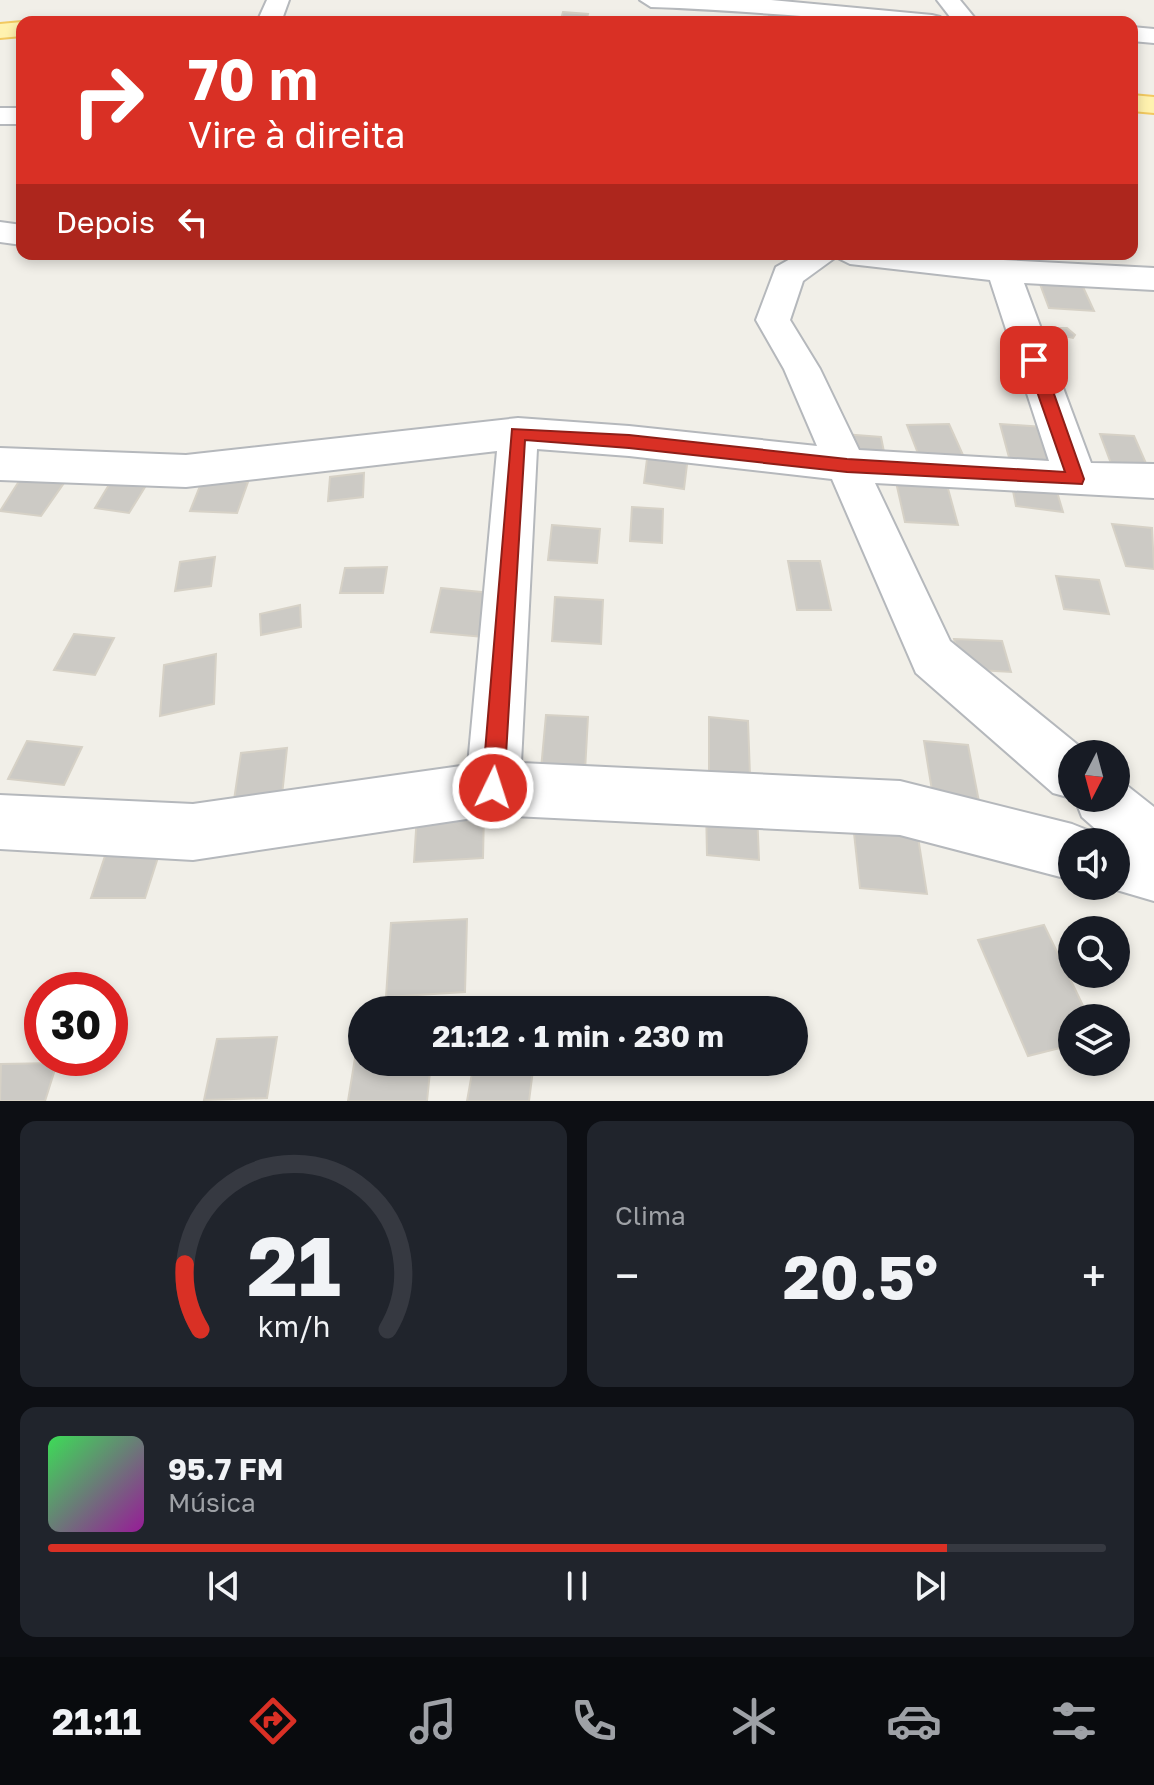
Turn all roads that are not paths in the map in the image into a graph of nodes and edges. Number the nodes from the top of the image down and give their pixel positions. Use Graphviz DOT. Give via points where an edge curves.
graph roads {
  1 [pos="651,0"];
  2 [pos="948,0"];
  3 [pos="869,16"];
  4 [pos="961,16"];
  5 [pos="812,260"];
  6 [pos="904,260"];
  7 [pos="1003,271"];
  8 [pos="1154,279"];
  9 [pos="518,433"];
  10 [pos="0,464"];
  11 [pos="847,465"];
  12 [pos="1076,479"];
  13 [pos="1154,481"];
  14 [pos="1058,762"];
  15 [pos="493,788"];
  16 [pos="1117,812"];
  17 [pos="0,822"];
  18 [pos="1154,843"];
  19 [pos="1058,848"];
  20 [pos="1130,867"];
  21 [pos="1154,873"];
  1 -- 3 [label="street"];
  2 -- 4 [label="street"];
  5 -- 11 [label="street" via="788,275 773,320"];
  6 -- 7 [label="street"];
  7 -- 8 [label="street"];
  7 -- 12 [label="street"];
  9 -- 10 [label="street" via="186,471"];
  9 -- 11 [label="street"];
  9 -- 15 [label="street"];
  11 -- 12 [label="street"];
  11 -- 14 [label="street" via="933,657"];
  12 -- 13 [label="street"];
  15 -- 17 [label="street" via="193,832"];
  15 -- 19 [label="street" via="900,808"];
  16 -- 18 [label="street"];
  20 -- 21 [label="street"];
}
